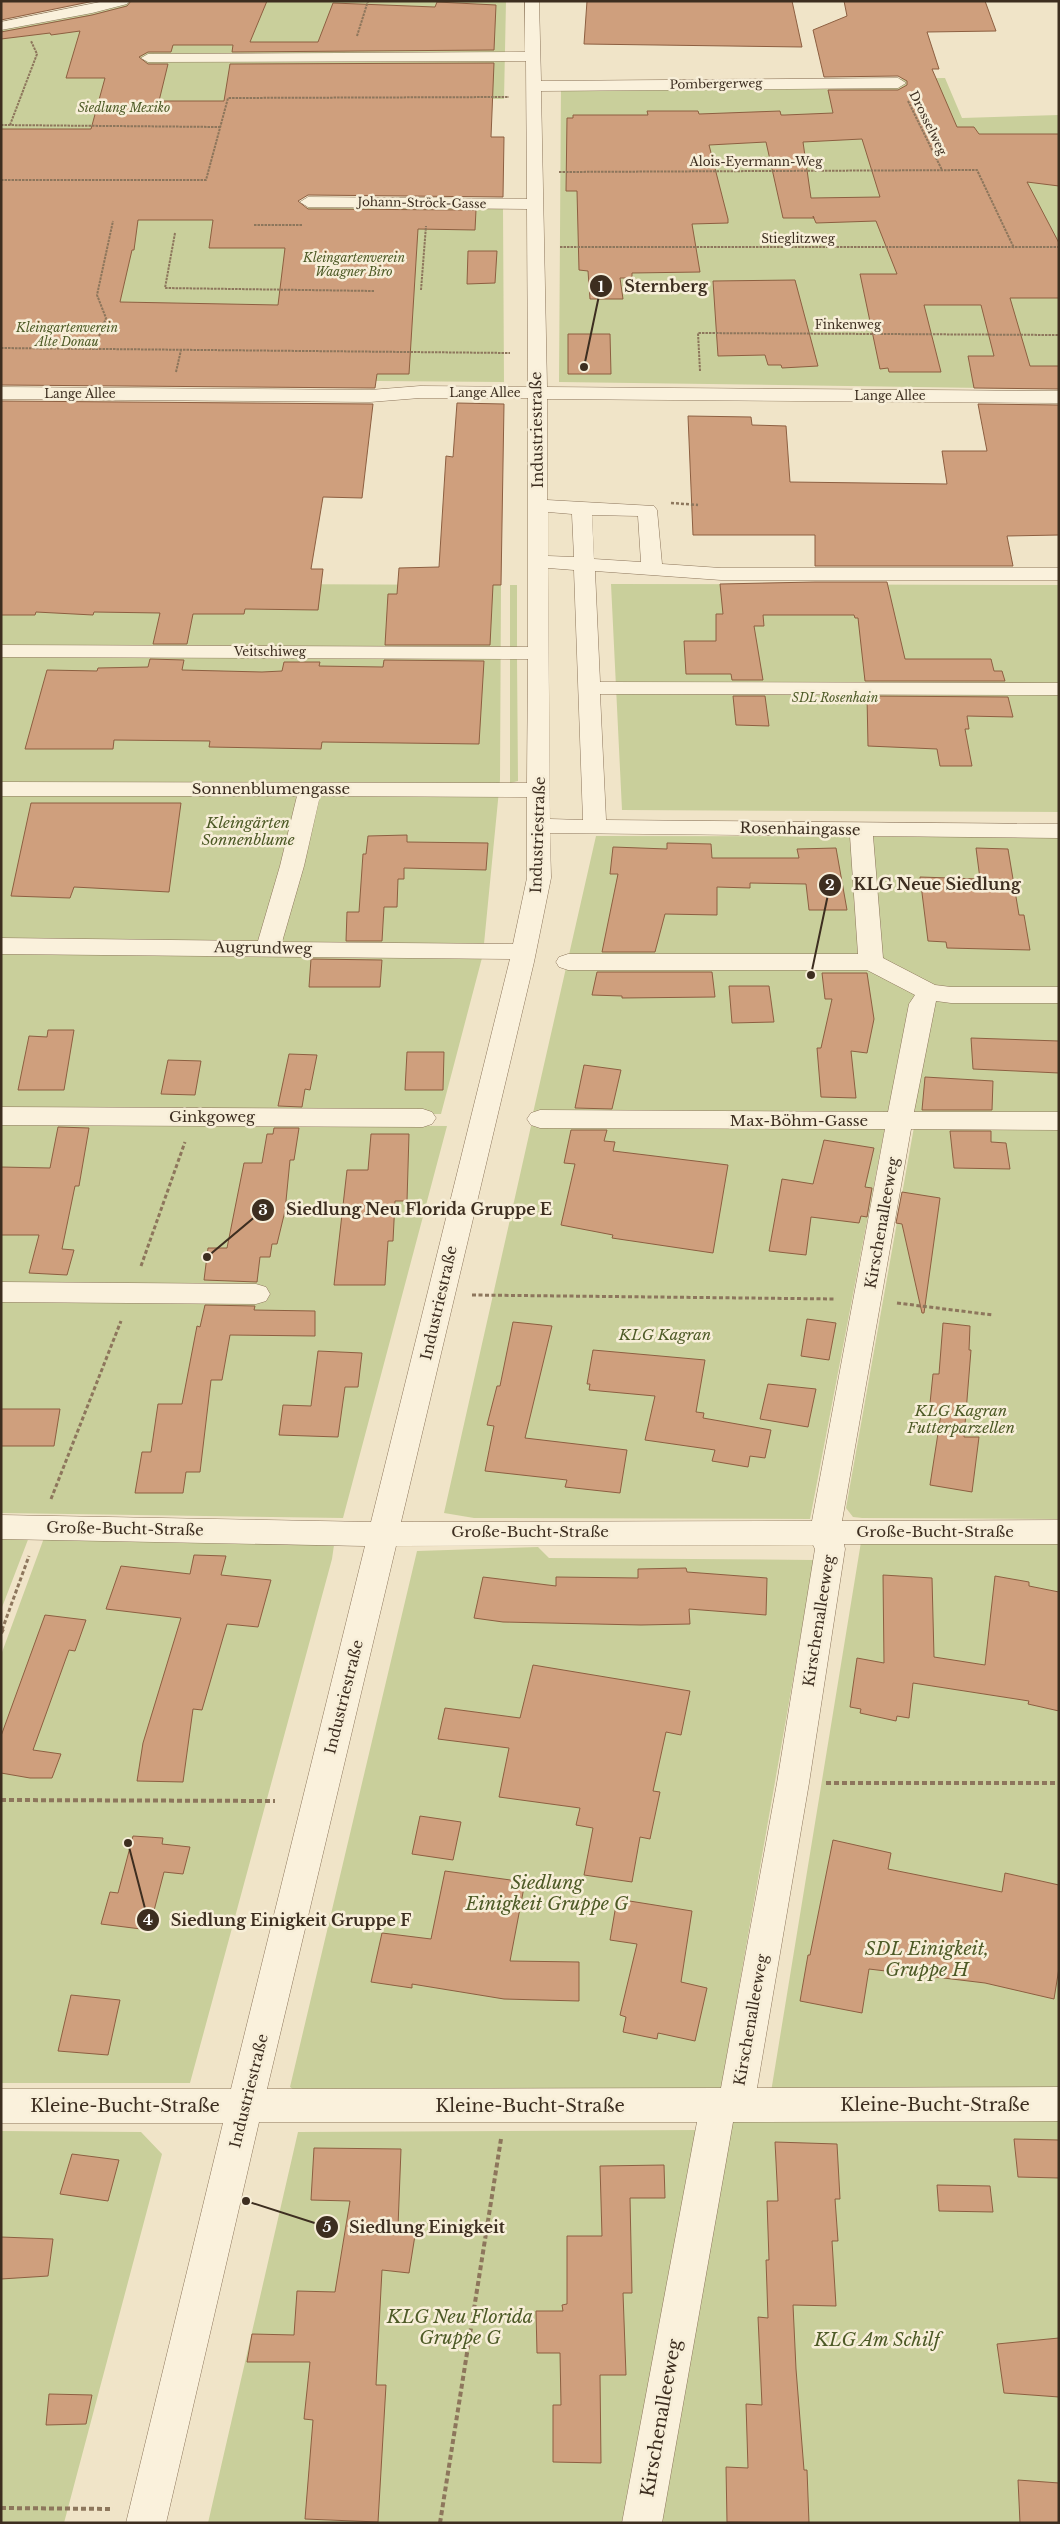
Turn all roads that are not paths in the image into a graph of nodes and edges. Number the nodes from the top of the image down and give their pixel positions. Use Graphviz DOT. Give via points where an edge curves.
graph roads {
  1 [pos="122,1"];
  2 [pos="532,1"];
  3 [pos="1,26"];
  4 [pos="532,56"];
  5 [pos="148,58"];
  6 [pos="898,83"];
  7 [pos="533,86"];
  8 [pos="308,202"];
  9 [pos="536,204"];
  10 [pos="1,393"];
  11 [pos="537,393"];
  12 [pos="1059,397"];
  13 [pos="538,505"];
  14 [pos="582,508"];
  15 [pos="538,561"];
  16 [pos="584,565"];
  17 [pos="652,569"];
  18 [pos="1059,574"];
  19 [pos="1,652"];
  20 [pos="538,653"];
  21 [pos="589,688"];
  22 [pos="1059,689"];
  23 [pos="1,789"];
  24 [pos="310,789"];
  25 [pos="540,790"];
  26 [pos="540,826"];
  27 [pos="595,826"];
  28 [pos="861,830"];
  29 [pos="1059,831"];
  30 [pos="1,946"];
  31 [pos="268,948"];
  32 [pos="524,952"];
  33 [pos="568,962"];
  34 [pos="871,962"];
  35 [pos="929,992"];
  36 [pos="1059,995"];
  37 [pos="1,1116"];
  38 [pos="423,1118"];
  39 [pos="540,1119"];
  40 [pos="900,1121"];
  41 [pos="1059,1121"];
  42 [pos="1,1292"];
  43 [pos="256,1294"];
  44 [pos="1,1527"];
  45 [pos="383,1532"];
  46 [pos="826,1532"];
  47 [pos="1059,1532"];
  48 [pos="1059,2104"];
  49 [pos="1,2106"];
  50 [pos="245,2106"];
  51 [pos="727,2106"];
  52 [pos="148,2516"];
  53 [pos="642,2523"];
  1 -- 3 [label="street"];
  2 -- 4 [label="street, Industriestraße"];
  4 -- 5 [label="street"];
  4 -- 7 [label="street, Industriestraße"];
  6 -- 7 [label="street, Pombergerweg"];
  7 -- 9 [label="street, Industriestraße"];
  8 -- 9 [label="street, Johann-Ströck-Gasse"];
  9 -- 11 [label="street, Industriestraße"];
  10 -- 11 [label="street, Lange Allee" via="370,396 420,392"];
  11 -- 12 [label="street, Lange Allee"];
  11 -- 13 [label="street, Industriestraße"];
  13 -- 14 [label="street"];
  13 -- 15 [label="street, Industriestraße"];
  14 -- 16 [label="street"];
  14 -- 17 [label="street" via="647,510"];
  15 -- 16 [label="street"];
  15 -- 20 [label="street, Industriestraße"];
  16 -- 17 [label="street"];
  16 -- 21 [label="street"];
  17 -- 18 [label="street" via="721,574"];
  19 -- 20 [label="street, Veitschiweg"];
  20 -- 25 [label="street, Industriestraße"];
  21 -- 22 [label="street"];
  21 -- 27 [label="street"];
  23 -- 24 [label="street, Sonnenblumengasse"];
  24 -- 25 [label="street, Sonnenblumengasse"];
  24 -- 31 [label="street"];
  25 -- 26 [label="street, Industriestraße"];
  26 -- 27 [label="street, Rosenhaingasse"];
  26 -- 32 [label="street, Industriestraße" via="539,878"];
  27 -- 28 [label="street, Rosenhaingasse"];
  28 -- 29 [label="street, Rosenhaingasse"];
  28 -- 34 [label="street"];
  30 -- 31 [label="street, Augrundweg"];
  31 -- 32 [label="street, Augrundweg"];
  32 -- 45 [label="street, Industriestraße"];
  33 -- 34 [label="street"];
  34 -- 35 [label="street"];
  35 -- 36 [label="street"];
  35 -- 40 [label="street, Kirschenalleeweg" via="921,1004"];
  37 -- 38 [label="street, Ginkgoweg"];
  39 -- 40 [label="street, Max-Böhm-Gasse"];
  40 -- 41 [label="street, Max-Böhm-Gasse"];
  40 -- 46 [label="street, Kirschenalleeweg"];
  42 -- 43 [label="street"];
  44 -- 45 [label="street, Große-Bucht-Straße"];
  45 -- 46 [label="street, Große-Bucht-Straße"];
  45 -- 50 [label="street, Industriestraße"];
  46 -- 47 [label="street, Große-Bucht-Straße"];
  46 -- 51 [label="street, Kirschenalleeweg" via="830,1549 793,1783"];
  48 -- 51 [label="street, Kleine-Bucht-Straße"];
  49 -- 50 [label="street, Kleine-Bucht-Straße"];
  50 -- 51 [label="street, Kleine-Bucht-Straße"];
  50 -- 52 [label="street, Industriestraße"];
  51 -- 53 [label="street, Kirschenalleeweg"];
}
